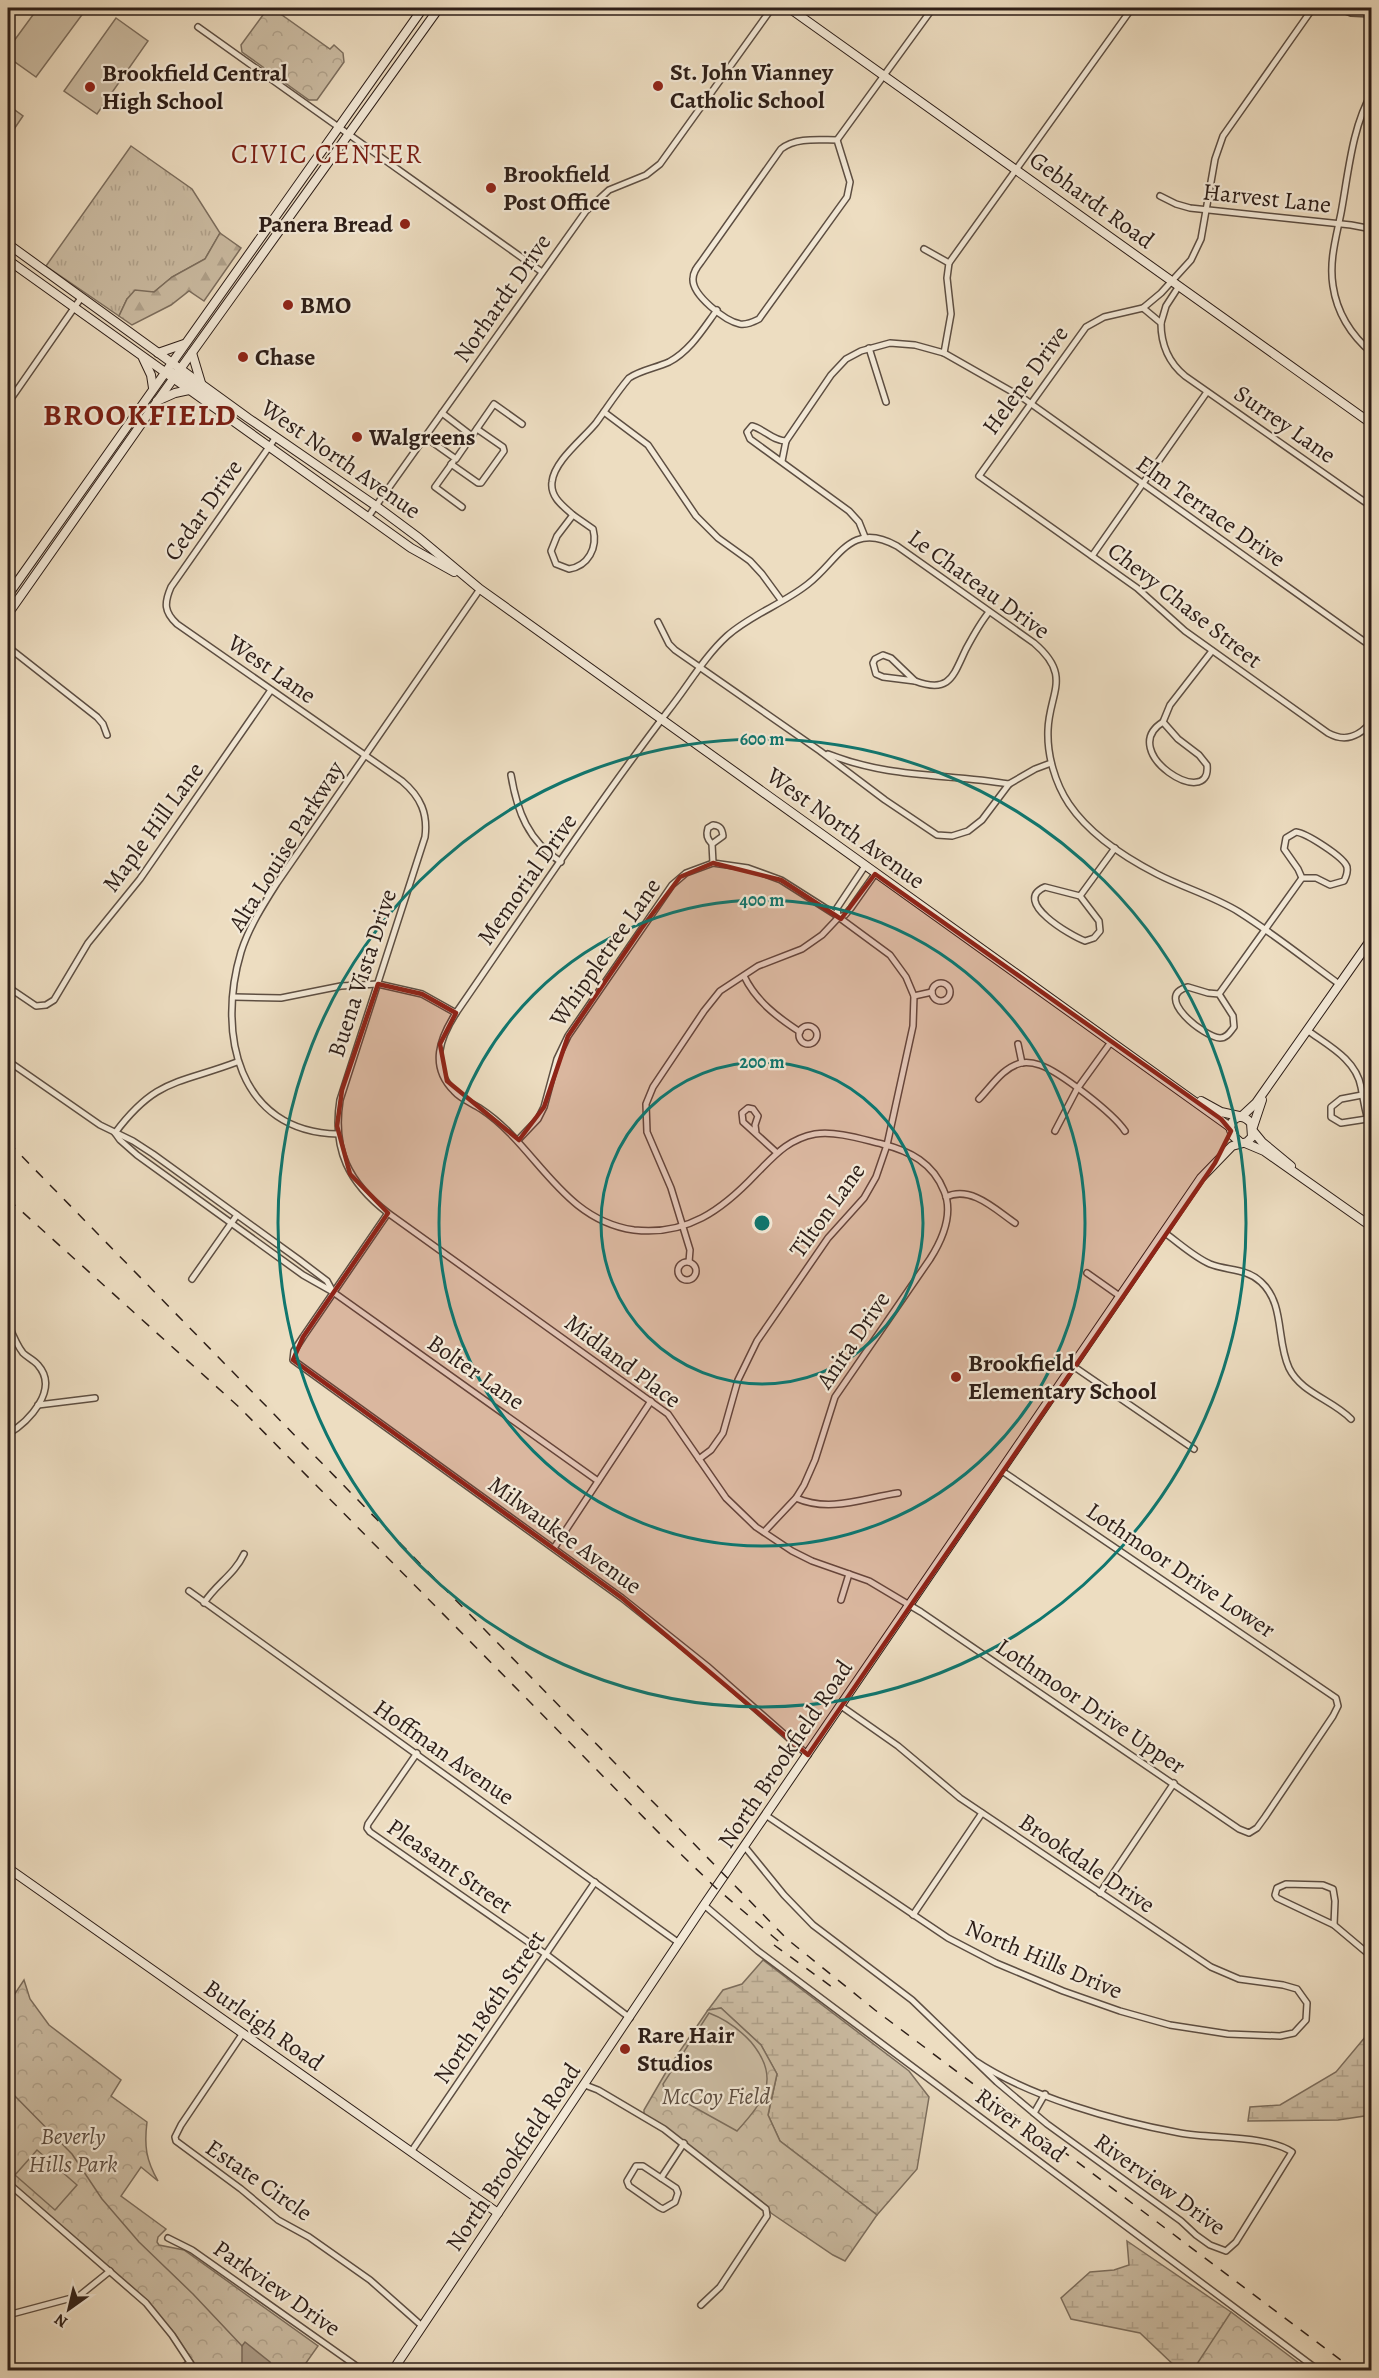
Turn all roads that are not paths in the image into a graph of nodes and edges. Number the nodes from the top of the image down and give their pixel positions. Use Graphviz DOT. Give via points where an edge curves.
graph roads {
  1 [pos="423,8"];
  2 [pos="439,8"];
  3 [pos="772,8"];
  4 [pos="789,8"];
  5 [pos="933,8"];
  6 [pos="1132,8"];
  7 [pos="1314,8"];
  8 [pos="1338,8"];
  9 [pos="1371,14"];
  10 [pos="198,27"];
  11 [pos="884,75"];
  12 [pos="1371,93"];
  13 [pos="337,128"];
  14 [pos="348,135"];
  15 [pos="837,140"];
  16 [pos="1017,170"];
  17 [pos="1160,196"];
  18 [pos="1207,209"];
  19 [pos="1339,224"];
  20 [pos="1371,229"];
  21 [pos="8,244"];
  22 [pos="924,249"];
  23 [pos="8,260"];
  24 [pos="950,263"];
  25 [pos="542,272"];
  26 [pos="1171,281"];
  27 [pos="1179,286"];
  28 [pos="81,298"];
  29 [pos="74,308"];
  30 [pos="1143,308"];
  31 [pos="717,310"];
  32 [pos="1161,322"];
  33 [pos="186,343"];
  34 [pos="869,348"];
  35 [pos="158,353"];
  36 [pos="192,353"];
  37 [pos="944,353"];
  38 [pos="1371,353"];
  39 [pos="142,358"];
  40 [pos="171,362"];
  41 [pos="164,373"];
  42 [pos="177,374"];
  43 [pos="202,384"];
  44 [pos="153,388"];
  45 [pos="189,390"];
  46 [pos="1207,392"];
  47 [pos="157,401"];
  48 [pos="886,402"];
  49 [pos="8,403"];
  50 [pos="1031,403"];
  51 [pos="604,412"];
  52 [pos="442,413"];
  53 [pos="248,418"];
  54 [pos="522,424"];
  55 [pos="1371,424"];
  56 [pos="477,429"];
  57 [pos="472,435"];
  58 [pos="276,437"];
  59 [pos="425,437"];
  60 [pos="786,441"];
  61 [pos="268,448"];
  62 [pos="456,459"];
  63 [pos="782,461"];
  64 [pos="451,464"];
  65 [pos="979,476"];
  66 [pos="1143,483"];
  67 [pos="376,506"];
  68 [pos="462,507"];
  69 [pos="1371,507"];
  70 [pos="573,515"];
  71 [pos="368,517"];
  72 [pos="865,537"];
  73 [pos="1092,556"];
  74 [pos="473,583"];
  75 [pos="480,589"];
  76 [pos="8,595"];
  77 [pos="781,600"];
  78 [pos="165,606"];
  79 [pos="989,612"];
  80 [pos="8,614"];
  81 [pos="658,622"];
  82 [pos="8,647"];
  83 [pos="1371,647"];
  84 [pos="1212,651"];
  85 [pos="700,667"];
  86 [pos="915,681"];
  87 [pos="271,690"];
  88 [pos="662,718"];
  89 [pos="1371,721"];
  90 [pos="1163,722"];
  91 [pos="107,735"];
  92 [pos="820,752"];
  93 [pos="365,755"];
  94 [pos="1051,763"];
  95 [pos="511,775"];
  96 [pos="1009,784"];
  97 [pos="712,844"];
  98 [pos="1115,848"];
  99 [pos="561,862"];
  100 [pos="713,863"];
  101 [pos="865,866"];
  102 [pos="875,874"];
  103 [pos="1302,878"];
  104 [pos="1080,896"];
  105 [pos="839,917"];
  106 [pos="1265,929"];
  107 [pos="1371,938"];
  108 [pos="1364,949"];
  109 [pos="1371,954"];
  110 [pos="744,976"];
  111 [pos="378,984"];
  112 [pos="1339,984"];
  113 [pos="8,987"];
  114 [pos="932,992"];
  115 [pos="1219,994"];
  116 [pos="914,996"];
  117 [pos="234,997"];
  118 [pos="456,1013"];
  119 [pos="1306,1030"];
  120 [pos="801,1032"];
  121 [pos="1111,1042"];
  122 [pos="1018,1044"];
  123 [pos="8,1061"];
  124 [pos="237,1062"];
  125 [pos="1022,1063"];
  126 [pos="1167,1082"];
  127 [pos="1266,1087"];
  128 [pos="1077,1089"];
  129 [pos="1362,1095"];
  130 [pos="979,1099"];
  131 [pos="1240,1116"];
  132 [pos="1367,1119"];
  133 [pos="1230,1129"];
  134 [pos="1253,1129"];
  135 [pos="1055,1131"];
  136 [pos="1125,1131"];
  137 [pos="115,1133"];
  138 [pos="756,1133"];
  139 [pos="1371,1133"];
  140 [pos="338,1134"];
  141 [pos="518,1140"];
  142 [pos="1243,1143"];
  143 [pos="887,1145"];
  144 [pos="776,1152"];
  145 [pos="1215,1163"];
  146 [pos="1312,1186"];
  147 [pos="946,1197"];
  148 [pos="388,1213"];
  149 [pos="237,1215"];
  150 [pos="232,1223"];
  151 [pos="1015,1224"];
  152 [pos="683,1226"];
  153 [pos="1371,1227"];
  154 [pos="1165,1233"];
  155 [pos="689,1262"];
  156 [pos="1087,1273"];
  157 [pos="192,1279"];
  158 [pos="333,1292"];
  159 [pos="1121,1297"];
  160 [pos="8,1323"];
  161 [pos="1073,1366"];
  162 [pos="95,1398"];
  163 [pos="651,1401"];
  164 [pos="38,1405"];
  165 [pos="1352,1419"];
  166 [pos="8,1434"];
  167 [pos="1194,1449"];
  168 [pos="699,1459"];
  169 [pos="1002,1471"];
  170 [pos="598,1481"];
  171 [pos="898,1493"];
  172 [pos="796,1498"];
  173 [pos="764,1532"];
  174 [pos="554,1548"];
  175 [pos="244,1554"];
  176 [pos="849,1575"];
  177 [pos="189,1591"];
  178 [pos="841,1600"];
  179 [pos="204,1603"];
  180 [pos="909,1605"];
  181 [pos="841,1706"];
  182 [pos="417,1754"];
  183 [pos="808,1755"];
  184 [pos="1174,1784"];
  185 [pos="982,1813"];
  186 [pos="766,1815"];
  187 [pos="1253,1831"];
  188 [pos="745,1847"];
  189 [pos="8,1868"];
  190 [pos="595,1882"];
  191 [pos="1100,1893"];
  192 [pos="704,1905"];
  193 [pos="913,1915"];
  194 [pos="1334,1925"];
  195 [pos="679,1943"];
  196 [pos="547,1955"];
  197 [pos="1371,1958"];
  198 [pos="630,2018"];
  199 [pos="1303,2025"];
  200 [pos="243,2033"];
  201 [pos="974,2060"];
  202 [pos="585,2085"];
  203 [pos="1045,2094"];
  204 [pos="1034,2113"];
  205 [pos="684,2143"];
  206 [pos="411,2152"];
  207 [pos="661,2178"];
  208 [pos="8,2183"];
  209 [pos="498,2213"];
  210 [pos="168,2238"];
  211 [pos="110,2271"];
  212 [pos="701,2305"];
  213 [pos="8,2315"];
  214 [pos="422,2326"];
  215 [pos="190,2363"];
  216 [pos="178,2370"];
  217 [pos="195,2370"];
  218 [pos="362,2370"];
  219 [pos="393,2370"];
  220 [pos="1318,2370"];
  1 -- 13 [label="main road"];
  2 -- 14 [label="main road"];
  3 -- 25 [label="street, Norhardt Drive" via="660,164 598,198"];
  4 -- 11 [label="main road, Gebhardt Road"];
  5 -- 11 [label="street"];
  6 -- 16 [label="street"];
  7 -- 18 [label="street" via="1223,136"];
  8 -- 9 [label="street"];
  10 -- 13 [label="street"];
  11 -- 15 [label="street"];
  11 -- 16 [label="main road, Gebhardt Road"];
  12 -- 19 [label="street" via="1360,119"];
  13 -- 14 [label="street"];
  13 -- 33 [label="main road"];
  14 -- 25 [label="street"];
  14 -- 36 [label="main road"];
  15 -- 31 [label="street" via="850,182 842,204 759,319 741,324"];
  15 -- 31 [label="street" via="786,145 762,174 694,272 695,291"];
  16 -- 24 [label="street"];
  16 -- 26 [label="main road, Gebhardt Road"];
  17 -- 18 [label="street, Harvest Lane" via="1184,206"];
  18 -- 19 [label="street, Harvest Lane"];
  18 -- 26 [label="street" via="1198,247"];
  19 -- 20 [label="street, Harvest Lane"];
  19 -- 38 [label="street" via="1332,258 1334,290 1347,325"];
  21 -- 28 [label="main road, West North Avenue"];
  22 -- 24 [label="street"];
  23 -- 29 [label="main road, West North Avenue"];
  24 -- 37 [label="street" via="947,278 951,314"];
  25 -- 52 [label="street, Norhardt Drive"];
  26 -- 27 [label="main road, Gebhardt Road"];
  26 -- 30 [label="street"];
  27 -- 32 [label="street"];
  27 -- 55 [label="main road, Gebhardt Road"];
  28 -- 29 [label="street"];
  28 -- 35 [label="main road, West North Avenue"];
  29 -- 39 [label="main road, West North Avenue"];
  29 -- 49 [label="street"];
  30 -- 32 [label="street"];
  30 -- 50 [label="street, Helene Drive" via="1104,317 1086,327"];
  31 -- 51 [label="street" via="684,352 629,378"];
  32 -- 46 [label="street, Surrey Lane" via="1162,341 1169,359"];
  33 -- 35 [label="main road"];
  33 -- 40 [label="main road"];
  34 -- 37 [label="street" via="898,344"];
  34 -- 48 [label="street"];
  34 -- 60 [label="street" via="835,369"];
  35 -- 40 [label="main road, West North Avenue"];
  36 -- 42 [label="main road"];
  36 -- 43 [label="main road"];
  37 -- 50 [label="street, Elm Terrace Drive"];
  39 -- 41 [label="main road, West North Avenue"];
  39 -- 44 [label="main road"];
  40 -- 41 [label="main road"];
  40 -- 42 [label="main road, West North Avenue"];
  41 -- 42 [label="main road, West North Avenue"];
  41 -- 44 [label="main road"];
  42 -- 43 [label="main road, West North Avenue"];
  42 -- 45 [label="main road, West North Avenue"];
  42 -- 47 [label="main road"];
  42 -- 53 [label="main road" via="217,403"];
  43 -- 53 [label="main road, West North Avenue"];
  44 -- 76 [label="main road"];
  45 -- 47 [label="main road"];
  45 -- 61 [label="main road, West North Avenue"];
  46 -- 66 [label="street"];
  46 -- 69 [label="street, Surrey Lane"];
  47 -- 80 [label="main road"];
  50 -- 65 [label="street, Helene Drive"];
  50 -- 66 [label="street, Elm Terrace Drive"];
  51 -- 70 [label="street" via="565,458 552,480 555,498"];
  51 -- 77 [label="street" via="648,445 696,516 756,567"];
  52 -- 57 [label="street"];
  52 -- 59 [label="street, Norhardt Drive"];
  53 -- 58 [label="main road, West North Avenue"];
  54 -- 56 [label="street" via="494,404"];
  56 -- 57 [label="street"];
  56 -- 64 [label="street" via="504,450 481,483"];
  57 -- 62 [label="street"];
  58 -- 61 [label="street, Cedar Drive"];
  58 -- 67 [label="main road, West North Avenue"];
  59 -- 62 [label="street"];
  59 -- 67 [label="street, Norhardt Drive"];
  60 -- 63 [label="street"];
  60 -- 63 [label="street" via="757,427 752,426 747,432 750,439"];
  61 -- 71 [label="main road, West North Avenue"];
  61 -- 78 [label="street, Cedar Drive" via="171,587"];
  62 -- 64 [label="street"];
  63 -- 72 [label="street" via="849,511"];
  64 -- 68 [label="street" via="435,487"];
  65 -- 73 [label="street, Chevy Chase Street"];
  66 -- 73 [label="street"];
  66 -- 83 [label="street, Elm Terrace Drive"];
  67 -- 71 [label="street, Norhardt Drive"];
  67 -- 74 [label="main road, West North Avenue"];
  70 -- 70 [label="street" via="551,550 556,564 569,569 582,564 596,541 593,529"];
  71 -- 74 [label="main road, West North Avenue" via="411,548"];
  72 -- 77 [label="street" via="844,546 813,580"];
  72 -- 79 [label="street, Le Chateau Drive" via="897,546"];
  73 -- 84 [label="street, Chevy Chase Street"];
  74 -- 75 [label="main road, West North Avenue"];
  75 -- 88 [label="main road, West North Avenue"];
  75 -- 93 [label="street, Alta Louise Parkway"];
  77 -- 85 [label="street" via="728,635"];
  78 -- 87 [label="street, West Lane" via="177,624"];
  79 -- 86 [label="street" via="951,679 939,685"];
  79 -- 94 [label="street, Le Chateau Drive" via="1042,650 1052,664 1057,688 1048,728"];
  81 -- 85 [label="street" via="669,644"];
  82 -- 91 [label="street" via="97,717"];
  84 -- 89 [label="street, Chevy Chase Street" via="1333,736 1355,736"];
  84 -- 90 [label="street" via="1170,705"];
  85 -- 88 [label="street"];
  85 -- 92 [label="street"];
  86 -- 86 [label="street" via="886,656 879,656 873,663 879,676"];
  87 -- 93 [label="street, West Lane"];
  87 -- 113 [label="street, Maple Hill Lane" via="145,873 78,956 54,1000 41,1007 32,1005"];
  88 -- 99 [label="street, Memorial Drive"];
  88 -- 101 [label="main road, West North Avenue"];
  90 -- 90 [label="street" via="1150,738 1154,757 1185,782 1199,782 1206,775 1204,761"];
  92 -- 96 [label="street" via="898,774"];
  92 -- 96 [label="street" via="922,826 944,837 960,835 975,826"];
  93 -- 111 [label="street, Buena Vista Drive" via="412,790 423,806 427,825"];
  93 -- 117 [label="street, Alta Louise Parkway" via="252,923 238,962"];
  94 -- 96 [label="street"];
  94 -- 98 [label="street, Le Chateau Drive" via="1072,808"];
  95 -- 99 [label="street" via="526,827"];
  97 -- 100 [label="street"];
  98 -- 104 [label="street"];
  98 -- 106 [label="street, Le Chateau Drive" via="1157,874 1216,899"];
  99 -- 118 [label="street, Memorial Drive"];
  100 -- 105 [label="street" via="748,868 781,880"];
  100 -- 141 [label="street, Whippletree Lane" via="680,877 666,892 568,1036 557,1059 544,1107"];
  101 -- 102 [label="main road, West North Avenue"];
  101 -- 105 [label="street" via="837,908"];
  102 -- 105 [label="street" via="851,909"];
  102 -- 121 [label="main road, West North Avenue"];
  103 -- 103 [label="street" via="1335,885 1344,881 1347,867 1318,842 1296,832 1286,838 1284,849"];
  103 -- 106 [label="street"];
  104 -- 104 [label="street" via="1045,886 1034,901 1042,914 1085,941 1098,935 1099,921"];
  105 -- 110 [label="street" via="806,947 758,966"];
  105 -- 116 [label="street, Tilton Lane" via="890,956"];
  106 -- 112 [label="street, Le Chateau Drive"];
  106 -- 115 [label="street"];
  107 -- 108 [label="main road"];
  108 -- 109 [label="street"];
  108 -- 112 [label="main road"];
  110 -- 120 [label="street" via="771,1011"];
  110 -- 152 [label="street" via="729,983 712,1000 659,1077 646,1104 647,1132 668,1177"];
  111 -- 117 [label="street" via="341,986 281,998"];
  111 -- 118 [label="street" via="422,994"];
  111 -- 140 [label="street, Buena Vista Drive" via="342,1090"];
  112 -- 119 [label="main road"];
  114 -- 116 [label="street"];
  115 -- 115 [label="street" via="1188,987 1175,1000 1178,1011 1219,1038 1227,1036 1234,1027 1233,1016"];
  116 -- 143 [label="street, Tilton Lane" via="913,1026"];
  117 -- 124 [label="street, Alta Louise Parkway" via="232,1020"];
  118 -- 141 [label="street, Memorial Drive" via="440,1044 441,1067 447,1081 454,1092 494,1118"];
  119 -- 127 [label="main road"];
  119 -- 129 [label="street" via="1350,1063"];
  121 -- 126 [label="main road, West North Avenue"];
  121 -- 128 [label="street"];
  122 -- 125 [label="street"];
  123 -- 137 [label="street, Bolter Lane"];
  124 -- 137 [label="street" via="162,1087 139,1103"];
  124 -- 140 [label="street, Alta Louise Parkway" via="253,1093 273,1113 298,1127"];
  125 -- 128 [label="street" via="1040,1065"];
  125 -- 130 [label="street" via="1007,1070"];
  126 -- 131 [label="main road, West North Avenue" via="1221,1112"];
  126 -- 133 [label="main road, West North Avenue"];
  127 -- 131 [label="main road" via="1250,1110"];
  127 -- 134 [label="main road"];
  128 -- 135 [label="street"];
  128 -- 136 [label="street"];
  129 -- 132 [label="street"];
  129 -- 132 [label="street" via="1336,1101 1331,1107 1332,1117 1341,1123"];
  131 -- 133 [label="main road" via="1234,1118"];
  131 -- 134 [label="main road" via="1250,1120"];
  132 -- 139 [label="street"];
  133 -- 142 [label="main road" via="1235,1139"];
  133 -- 145 [label="main road, North Brookfield Road"];
  134 -- 142 [label="main road" via="1252,1137"];
  134 -- 146 [label="main road" via="1261,1141"];
  137 -- 149 [label="street, Bolter Lane" via="133,1141"];
  137 -- 150 [label="street, Bolter Lane" via="137,1155"];
  138 -- 138 [label="street" via="758,1116 753,1109 744,1109 741,1118"];
  138 -- 144 [label="street"];
  140 -- 148 [label="street, Buena Vista Drive" via="355,1182"];
  141 -- 152 [label="street" via="565,1196 603,1222 646,1231"];
  142 -- 145 [label="main road, North Brookfield Road" via="1232,1146"];
  142 -- 146 [label="main road" via="1264,1151"];
  143 -- 144 [label="street" via="825,1133 797,1140"];
  143 -- 147 [label="street" via="912,1154 929,1167"];
  143 -- 168 [label="street, Tilton Lane" via="868,1192 828,1238 757,1341 738,1380 723,1433"];
  144 -- 152 [label="street" via="725,1205"];
  145 -- 154 [label="main road, North Brookfield Road"];
  146 -- 153 [label="main road"];
  147 -- 151 [label="street" via="968,1195 982,1200"];
  147 -- 172 [label="street, Anita Drive" via="943,1236 835,1397 816,1460"];
  148 -- 158 [label="street"];
  148 -- 163 [label="street, Midland Place"];
  149 -- 150 [label="street"];
  149 -- 158 [label="street, Bolter Lane" via="327,1281"];
  150 -- 157 [label="street"];
  150 -- 158 [label="street, Bolter Lane"];
  152 -- 155 [label="street"];
  154 -- 159 [label="main road, North Brookfield Road"];
  154 -- 165 [label="street" via="1209,1264 1243,1271 1261,1282 1274,1303 1285,1358 1294,1376"];
  156 -- 159 [label="street"];
  158 -- 170 [label="street, Bolter Lane"];
  158 -- 174 [label="street, Milwaukee Avenue" via="292,1356 297,1364"];
  159 -- 161 [label="main road, North Brookfield Road"];
  160 -- 164 [label="street" via="24,1353 42,1372 44,1393"];
  161 -- 167 [label="street"];
  161 -- 169 [label="main road, North Brookfield Road"];
  162 -- 164 [label="street"];
  163 -- 168 [label="street, Midland Place" via="672,1419"];
  163 -- 170 [label="street"];
  164 -- 166 [label="street"];
  168 -- 173 [label="street, Midland Place" via="741,1515"];
  169 -- 180 [label="main road, North Brookfield Road"];
  169 -- 187 [label="street, Lothmoor Drive Lower" via="1337,1701 1333,1716"];
  170 -- 174 [label="street"];
  171 -- 172 [label="street" via="837,1505"];
  172 -- 173 [label="street, Anita Drive"];
  173 -- 176 [label="street, Midland Place" via="792,1551"];
  174 -- 183 [label="street, Milwaukee Avenue" via="669,1634"];
  175 -- 179 [label="street"];
  176 -- 178 [label="street"];
  176 -- 180 [label="street, Midland Place" via="869,1581"];
  177 -- 179 [label="street, Hoffman Avenue"];
  179 -- 182 [label="street, Hoffman Avenue"];
  180 -- 181 [label="main road, North Brookfield Road"];
  180 -- 184 [label="street, Lothmoor Drive Upper"];
  181 -- 183 [label="main road, North Brookfield Road"];
  181 -- 185 [label="street, Brookdale Drive"];
  182 -- 190 [label="street, Hoffman Avenue"];
  182 -- 196 [label="street, Pleasant Street" via="367,1828"];
  183 -- 186 [label="main road, North Brookfield Road"];
  184 -- 187 [label="street, Lothmoor Drive Upper" via="1239,1828"];
  184 -- 191 [label="street"];
  185 -- 191 [label="street, Brookdale Drive"];
  185 -- 193 [label="street"];
  186 -- 188 [label="main road, North Brookfield Road"];
  186 -- 193 [label="street, North Hills Drive"];
  188 -- 192 [label="main road, North Brookfield Road"];
  188 -- 201 [label="street, Riverview Drive" via="813,1925 912,2000"];
  189 -- 200 [label="main road, Burleigh Road"];
  190 -- 195 [label="street, Hoffman Avenue"];
  190 -- 196 [label="street, North 186th Street"];
  191 -- 199 [label="street, Brookdale Drive" via="1221,1973 1248,1982 1297,1989 1305,1997 1308,2009"];
  192 -- 195 [label="main road, North Brookfield Road"];
  192 -- 220 [label="street, River Road" via="767,1958"];
  193 -- 199 [label="street, North Hills Drive" via="996,1963 1063,1991 1142,2017 1190,2029 1255,2036 1294,2033"];
  194 -- 194 [label="street" via="1280,1901 1275,1895 1277,1888 1291,1883 1330,1887 1334,1893"];
  194 -- 197 [label="street"];
  195 -- 198 [label="main road, North Brookfield Road"];
  196 -- 198 [label="street, Pleasant Street"];
  196 -- 206 [label="street, North 186th Street"];
  198 -- 202 [label="main road, North Brookfield Road"];
  200 -- 206 [label="main road, Burleigh Road"];
  200 -- 214 [label="street, Estate Circle" via="181,2125 176,2141 278,2220 370,2280"];
  201 -- 203 [label="street, Riverview Drive" via="998,2075"];
  201 -- 204 [label="street, Riverview Drive"];
  202 -- 205 [label="street"];
  202 -- 209 [label="main road, North Brookfield Road"];
  203 -- 204 [label="street"];
  203 -- 204 [label="street, Riverview Drive" via="1122,2121 1211,2138 1269,2141 1292,2152 1226,2252 1196,2235"];
  205 -- 207 [label="street"];
  205 -- 212 [label="street" via="768,2212 720,2286"];
  206 -- 209 [label="main road, Burleigh Road"];
  207 -- 207 [label="street" via="678,2193 675,2202 663,2209 634,2191 627,2181 636,2166 643,2166"];
  208 -- 211 [label="street"];
  209 -- 214 [label="main road, North Brookfield Road"];
  210 -- 218 [label="street, Parkview Drive" via="192,2250"];
  211 -- 213 [label="street" via="73,2298"];
  211 -- 215 [label="street" via="153,2311"];
  214 -- 219 [label="main road, North Brookfield Road"];
  215 -- 216 [label="street"];
  215 -- 217 [label="street"];
}
